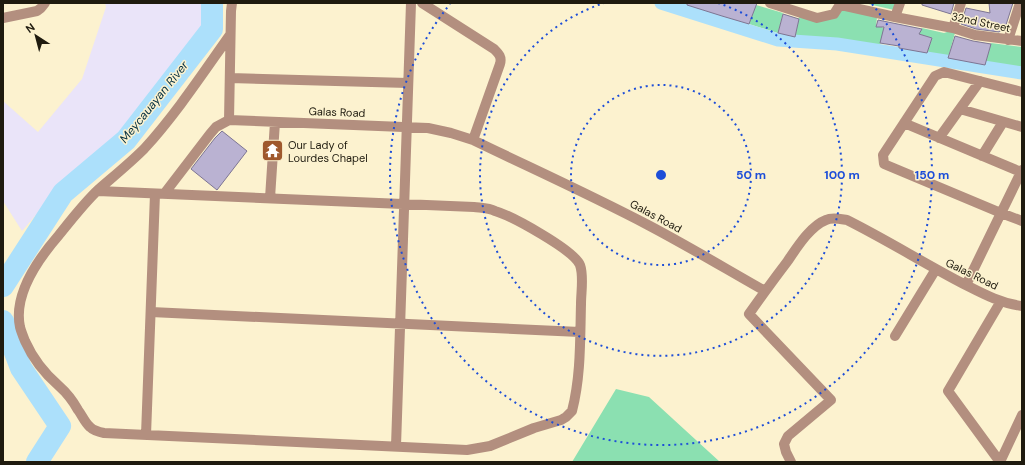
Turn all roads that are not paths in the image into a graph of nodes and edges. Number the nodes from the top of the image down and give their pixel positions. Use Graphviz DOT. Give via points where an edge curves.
graph roads {
  1 [pos="45,3"];
  2 [pos="232,3"];
  3 [pos="411,3"];
  4 [pos="422,3"];
  5 [pos="770,3"];
  6 [pos="900,3"];
  7 [pos="961,3"];
  8 [pos="1020,3"];
  9 [pos="841,4"];
  10 [pos="895,17"];
  11 [pos="3,18"];
  12 [pos="953,28"];
  13 [pos="230,35"];
  14 [pos="1008,40"];
  15 [pos="1022,41"];
  16 [pos="230,78"];
  17 [pos="980,81"];
  18 [pos="408,83"];
  19 [pos="1022,92"];
  20 [pos="960,109"];
  21 [pos="229,120"];
  22 [pos="275,122"];
  23 [pos="1004,122"];
  24 [pos="904,123"];
  25 [pos="407,127"];
  26 [pos="1022,128"];
  27 [pos="939,138"];
  28 [pos="473,140"];
  29 [pos="982,156"];
  30 [pos="1022,171"];
  31 [pos="98,191"];
  32 [pos="160,194"];
  33 [pos="270,198"];
  34 [pos="404,204"];
  35 [pos="1001,213"];
  36 [pos="1022,221"];
  37 [pos="936,269"];
  38 [pos="966,285"];
  39 [pos="765,291"];
  40 [pos="1001,302"];
  41 [pos="1022,306"];
  42 [pos="150,312"];
  43 [pos="400,324"];
  44 [pos="580,332"];
  45 [pos="895,336"];
  46 [pos="1022,415"];
  47 [pos="146,435"];
  48 [pos="396,446"];
  49 [pos="791,462"];
  50 [pos="1000,462"];
  1 -- 11 [label="street" via="37,11"];
  2 -- 13 [label="street"];
  3 -- 18 [label="street"];
  4 -- 28 [label="street" via="494,49 500,56 500,64"];
  5 -- 9 [label="street" via="818,18 834,14"];
  6 -- 10 [label="street"];
  7 -- 12 [label="street"];
  8 -- 14 [label="street"];
  9 -- 10 [label="street, 32nd Street"];
  10 -- 12 [label="street, 32nd Street"];
  12 -- 14 [label="street, 32nd Street" via="975,35"];
  13 -- 16 [label="street"];
  13 -- 31 [label="street" via="159,132"];
  14 -- 15 [label="street, 32nd Street"];
  16 -- 18 [label="street"];
  16 -- 21 [label="street"];
  17 -- 19 [label="street"];
  17 -- 20 [label="street"];
  17 -- 24 [label="street" via="944,72 935,76"];
  18 -- 25 [label="street"];
  20 -- 23 [label="street"];
  20 -- 27 [label="street"];
  21 -- 22 [label="street, Galas Road"];
  21 -- 32 [label="street" via="216,127"];
  22 -- 25 [label="street, Galas Road"];
  22 -- 33 [label="street"];
  23 -- 26 [label="street"];
  23 -- 29 [label="street"];
  24 -- 27 [label="street"];
  24 -- 35 [label="street" via="883,155 884,164"];
  25 -- 28 [label="street, Galas Road" via="428,128"];
  25 -- 34 [label="street"];
  27 -- 29 [label="street"];
  28 -- 39 [label="street, Galas Road" via="649,225"];
  29 -- 30 [label="street"];
  30 -- 35 [label="street"];
  31 -- 32 [label="street"];
  31 -- 47 [label="street" via="52,244 30,275 22,293 20,327 36,361 70,398 90,427 104,433"];
  32 -- 33 [label="street"];
  32 -- 42 [label="street"];
  33 -- 34 [label="street"];
  34 -- 43 [label="street"];
  34 -- 44 [label="street" via="474,207 496,211 569,252 580,264"];
  35 -- 36 [label="street"];
  35 -- 38 [label="street"];
  37 -- 38 [label="street, Galas Road"];
  37 -- 39 [label="street, Galas Road" via="847,220 826,219 810,231"];
  37 -- 45 [label="street"];
  38 -- 40 [label="street, Galas Road"];
  39 -- 49 [label="street" via="749,314 831,400 788,436 784,444"];
  40 -- 41 [label="street, Galas Road"];
  40 -- 50 [label="street" via="948,391"];
  42 -- 43 [label="street"];
  42 -- 47 [label="street"];
  43 -- 44 [label="street"];
  43 -- 48 [label="street"];
  44 -- 48 [label="street" via="578,382 572,411 566,417 490,446 467,450"];
  46 -- 50 [label="street"];
  47 -- 48 [label="street"];
}
